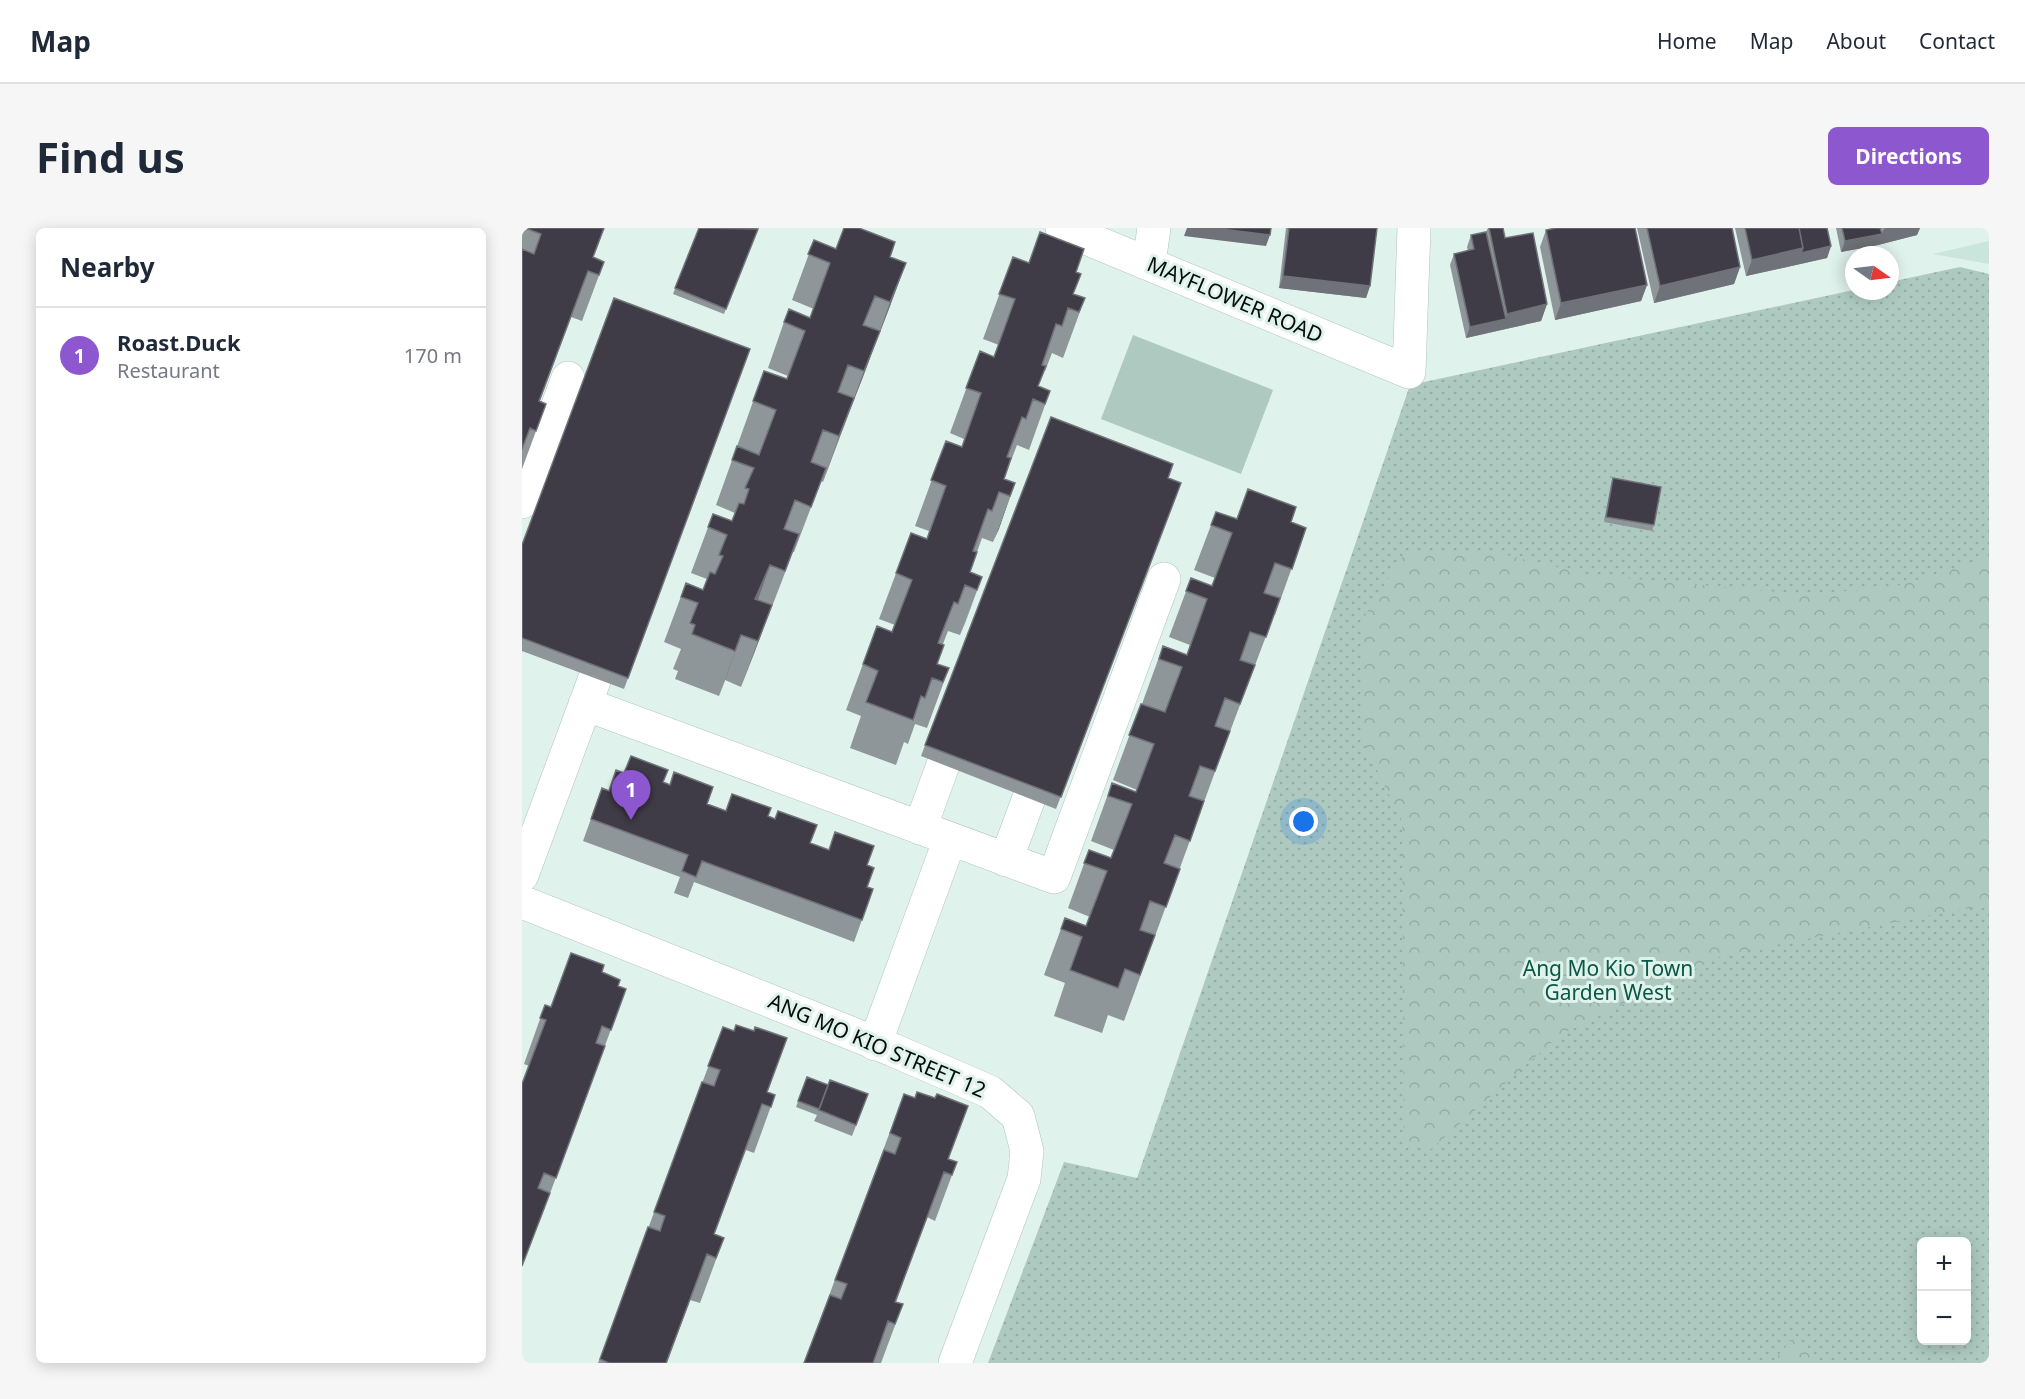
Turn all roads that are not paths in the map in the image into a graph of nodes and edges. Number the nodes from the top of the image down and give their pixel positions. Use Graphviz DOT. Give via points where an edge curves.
graph roads {
  1 [pos="1062,228"];
  2 [pos="1154,228"];
  3 [pos="1418,229"];
  4 [pos="1149,264"];
  5 [pos="568,378"];
  6 [pos="522,502"];
  7 [pos="1164,579"];
  8 [pos="944,765"];
  9 [pos="1029,798"];
  10 [pos="920,828"];
  11 [pos="950,839"];
  12 [pos="1006,860"];
  13 [pos="522,875"];
  14 [pos="522,902"];
  15 [pos="875,1044"];
  16 [pos="955,1363"];
  1 -- 4 [label="street, MAYFLOWER ROAD"];
  2 -- 4 [label="street"];
  3 -- 4 [label="street, MAYFLOWER ROAD" via="1408,372"];
  5 -- 6 [label="street"];
  7 -- 12 [label="street" via="1054,877"];
  8 -- 10 [label="street"];
  9 -- 12 [label="street"];
  10 -- 11 [label="street"];
  10 -- 13 [label="street" via="590,691"];
  11 -- 12 [label="street"];
  11 -- 15 [label="street"];
  14 -- 15 [label="street, ANG MO KIO STREET 12"];
  15 -- 16 [label="street, ANG MO KIO STREET 12" via="990,1092 1018,1116 1027,1151 1024,1179"];
}
